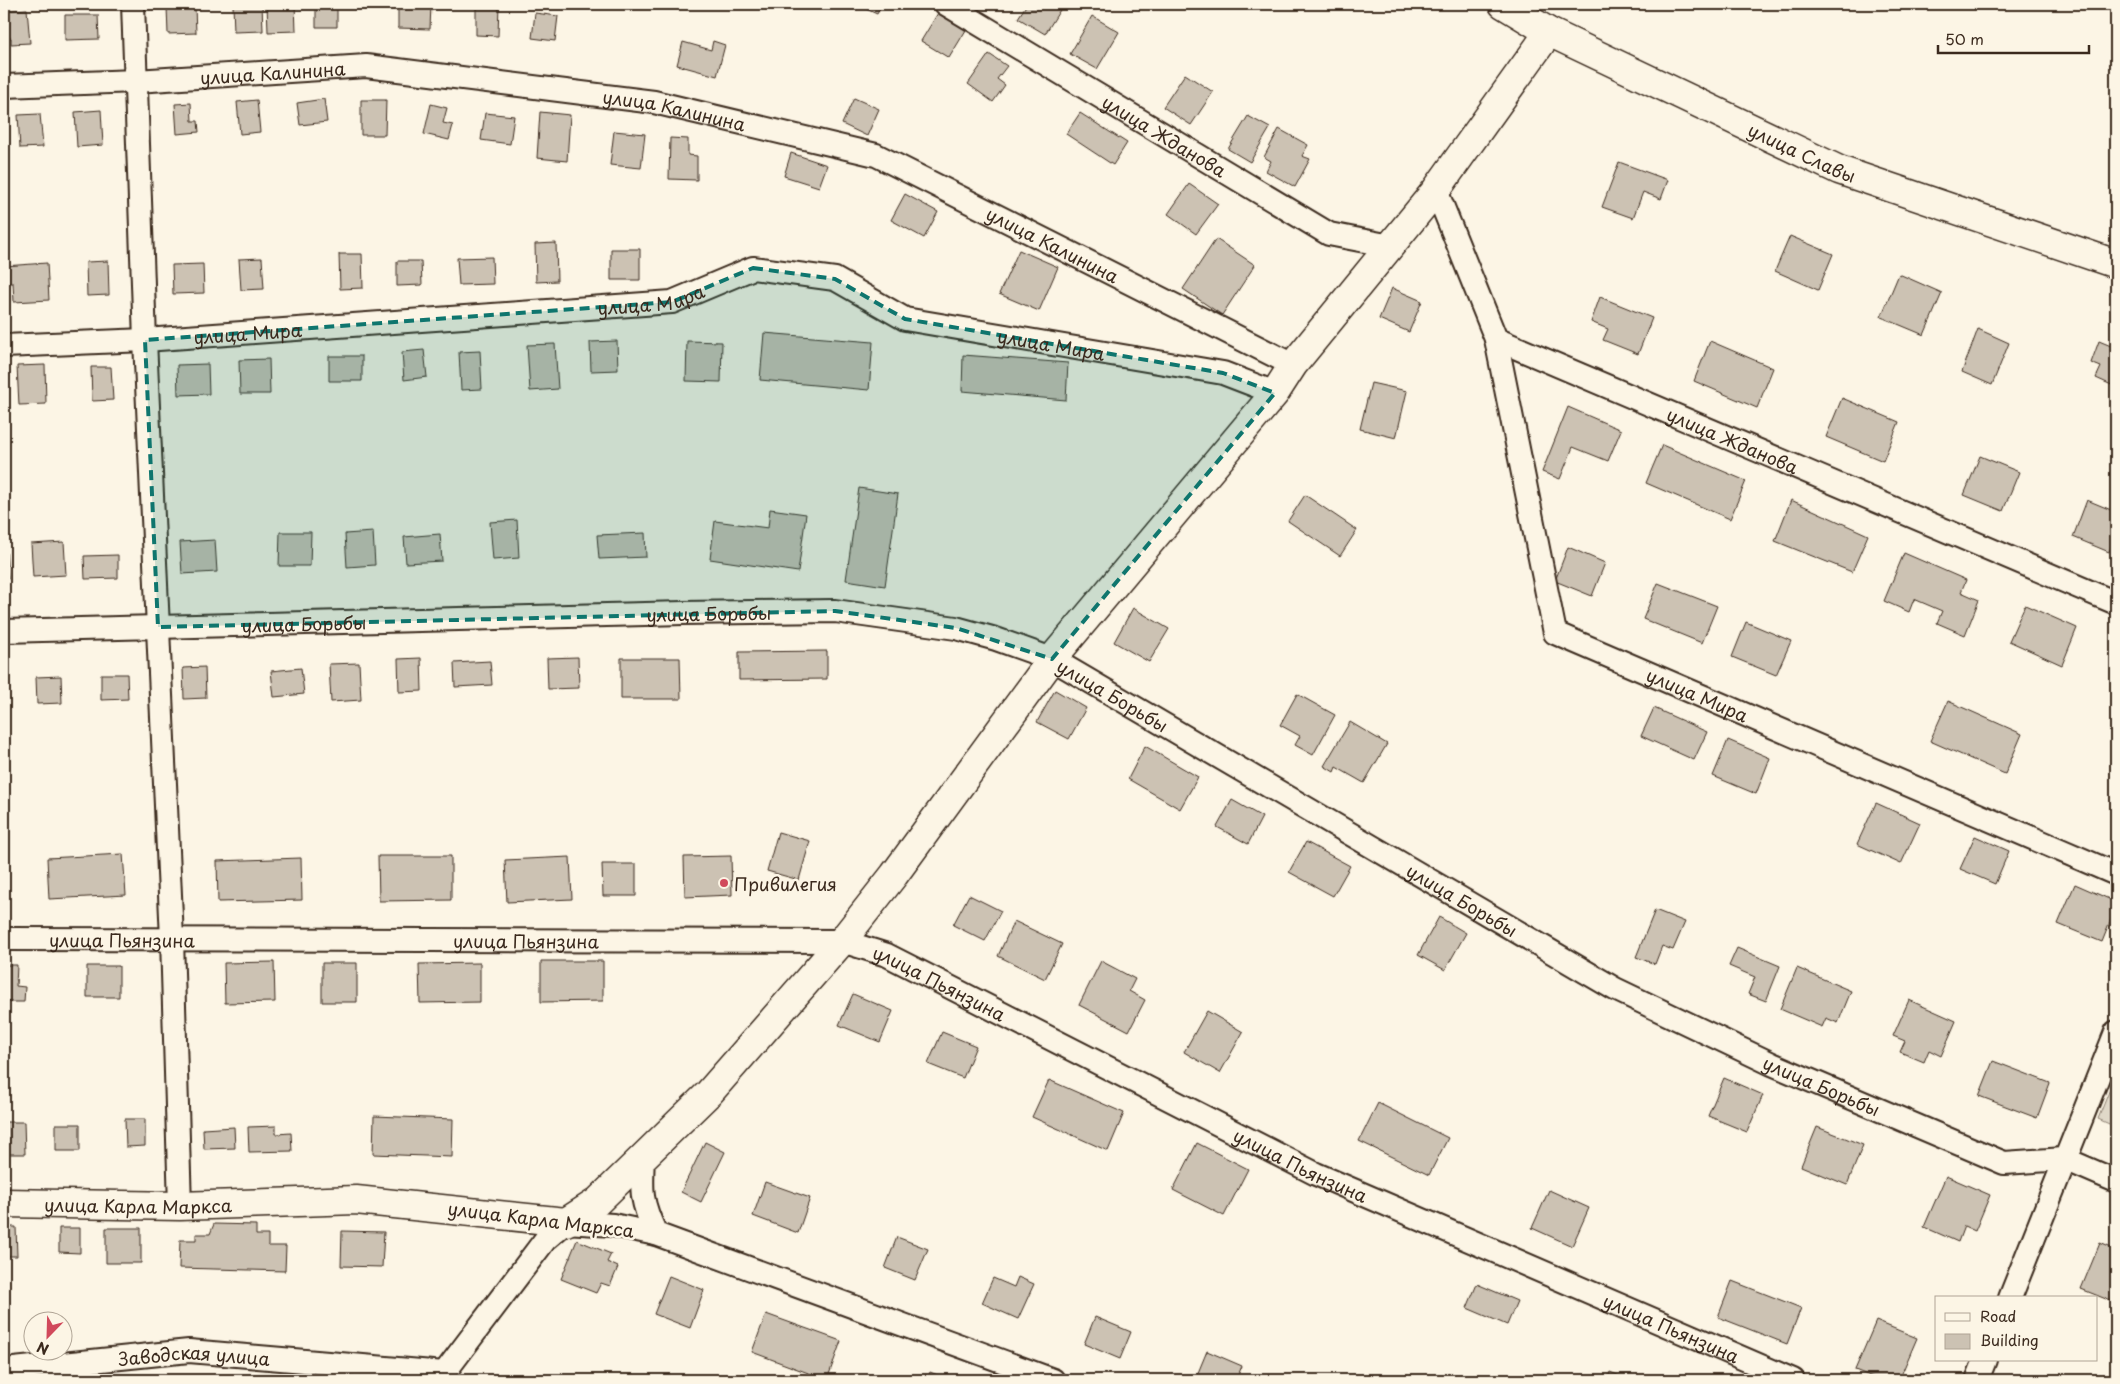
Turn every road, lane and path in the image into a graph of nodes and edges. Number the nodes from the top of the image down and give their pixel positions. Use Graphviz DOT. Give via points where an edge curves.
graph roads {
  1 [pos="132,4"];
  2 [pos="946,4"];
  3 [pos="1503,4"];
  4 [pos="1549,32"];
  5 [pos="136,81"];
  6 [pos="4,86"];
  7 [pos="1436,190"];
  8 [pos="1391,246"];
  9 [pos="2116,264"];
  10 [pos="1496,339"];
  11 [pos="145,340"];
  12 [pos="4,346"];
  13 [pos="1293,365"];
  14 [pos="1275,393"];
  15 [pos="2116,603"];
  16 [pos="158,627"];
  17 [pos="4,631"];
  18 [pos="1052,659"];
  19 [pos="2116,874"];
  20 [pos="4,939"];
  21 [pos="172,939"];
  22 [pos="842,941"];
  23 [pos="2116,1032"];
  24 [pos="643,1158"];
  25 [pos="2065,1159"];
  26 [pos="2116,1181"];
  27 [pos="4,1203"];
  28 [pos="180,1206"];
  29 [pos="566,1222"];
  30 [pos="656,1234"];
  31 [pos="2011,1296"];
  32 [pos="1984,1362"];
  33 [pos="4,1370"];
  34 [pos="442,1377"];
  35 [pos="1053,1380"];
  36 [pos="1793,1380"];
  37 [pos="1977,1380"];
  1 -- 5 [label="street"];
  2 -- 8 [label="street, улица Жданова" via="1329,234"];
  3 -- 4 [label="street, улица Славы"];
  4 -- 7 [label="street"];
  4 -- 9 [label="street, улица Славы" via="1839,170"];
  5 -- 6 [label="street, улица Калинина"];
  5 -- 11 [label="street"];
  5 -- 13 [label="street, улица Калинина" via="366,66 654,102 856,151 876,156"];
  7 -- 8 [label="street"];
  7 -- 10 [label="street"];
  8 -- 13 [label="street"];
  10 -- 15 [label="street, улица Жданова"];
  10 -- 19 [label="street, улица Мира" via="1555,633"];
  11 -- 12 [label="street, улица Мира"];
  11 -- 14 [label="street, улица Мира" via="672,302 754,268 834,279 905,319 1222,373"];
  11 -- 16 [label="street"];
  13 -- 14 [label="street"];
  14 -- 18 [label="street"];
  16 -- 17 [label="street, улица Борьбы"];
  16 -- 18 [label="street, улица Борьбы" via="835,611 956,628"];
  16 -- 21 [label="street"];
  18 -- 22 [label="street"];
  18 -- 25 [label="street, улица Борьбы" via="1615,989 1772,1064 2004,1163"];
  20 -- 21 [label="street, улица Пьянзина"];
  21 -- 22 [label="street, улица Пьянзина"];
  21 -- 28 [label="street"];
  22 -- 24 [label="street" via="709,1093"];
  22 -- 36 [label="street, улица Пьянзина" via="887,955 1316,1174"];
  23 -- 25 [label="street"];
  24 -- 29 [label="street" via="597,1202"];
  24 -- 30 [label="street" via="641,1188 644,1208"];
  25 -- 26 [label="street, улица Борьбы"];
  25 -- 31 [label="street"];
  27 -- 28 [label="street, улица Карла Маркса"];
  28 -- 29 [label="street, улица Карла Маркса" via="356,1200"];
  29 -- 30 [label="street, улица Карла Маркса" via="613,1225"];
  29 -- 34 [label="street" via="545,1240"];
  30 -- 35 [label="street, улица Карла Маркса"];
  32 -- 37 [label="street"];
  33 -- 34 [label="street, Заводская улица" via="189,1351"];
}
